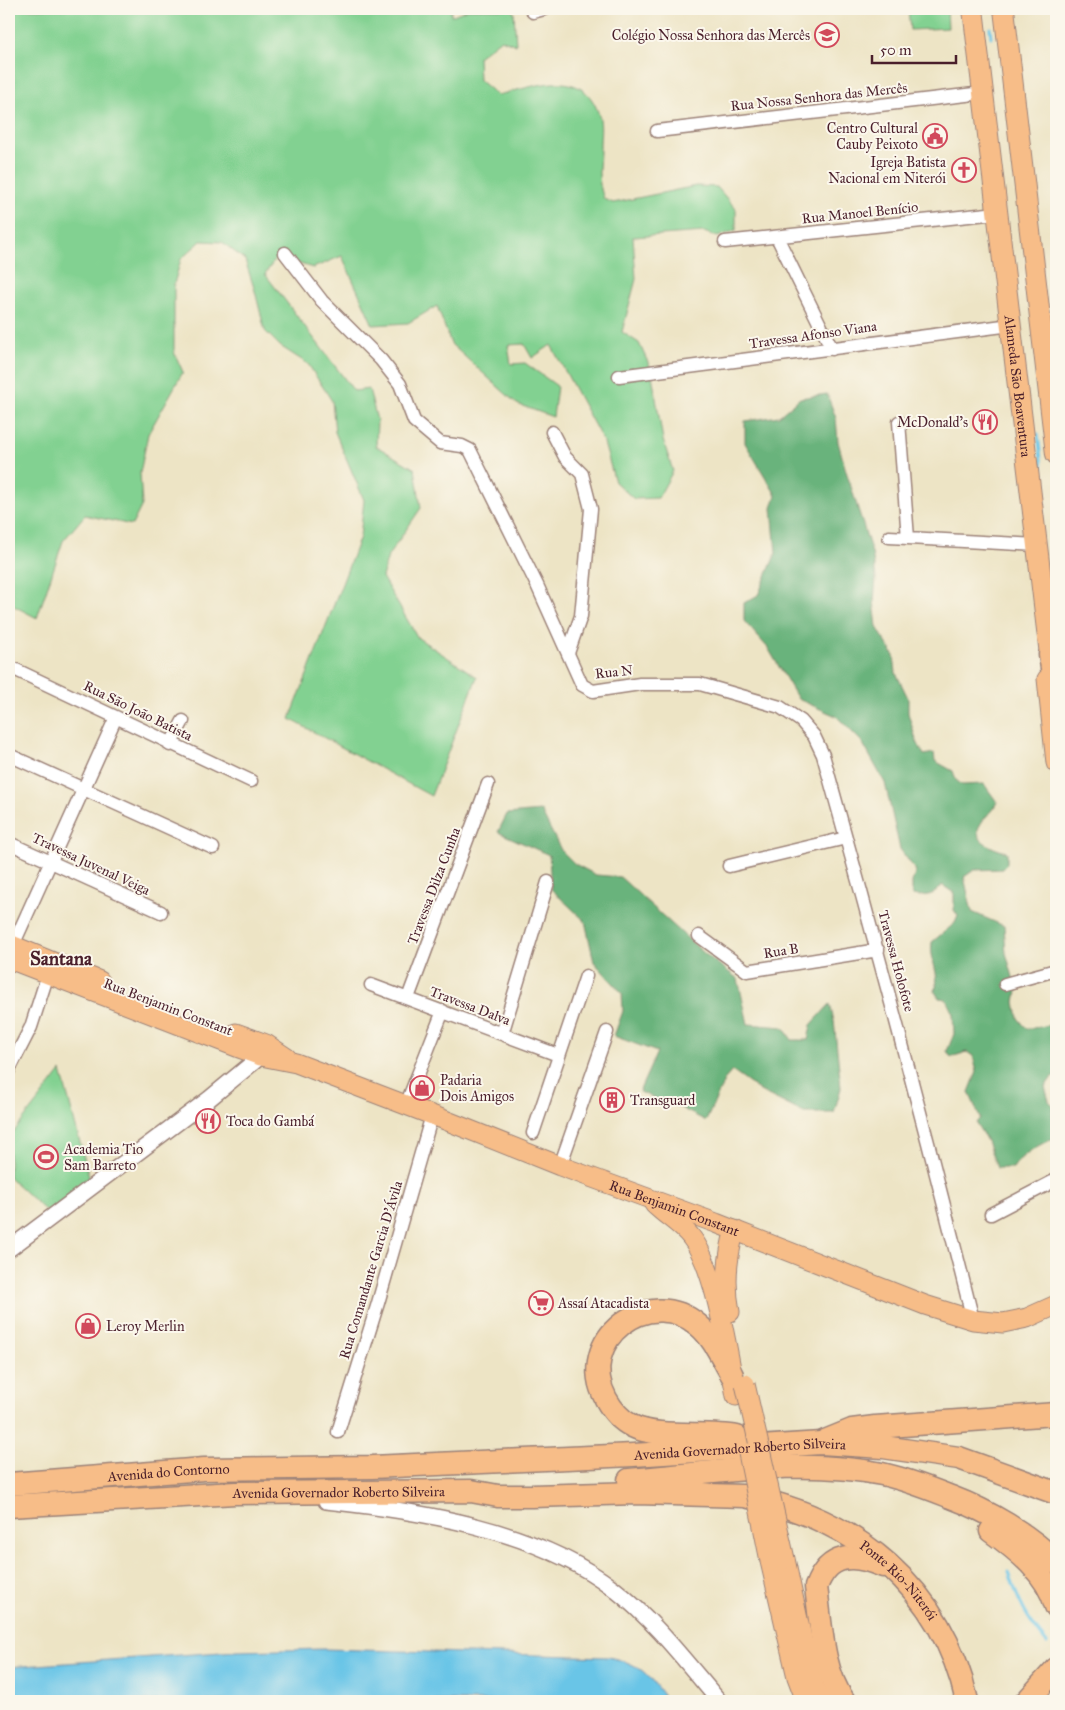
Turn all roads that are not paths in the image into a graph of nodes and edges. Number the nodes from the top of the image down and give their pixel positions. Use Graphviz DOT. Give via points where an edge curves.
graph roads {
  1 [pos="973,9"];
  2 [pos="1004,9"];
  3 [pos="983,93"];
  4 [pos="657,131"];
  5 [pos="997,213"];
  6 [pos="776,237"];
  7 [pos="725,242"];
  8 [pos="285,253"];
  9 [pos="1011,325"];
  10 [pos="832,349"];
  11 [pos="1051,365"];
  12 [pos="619,376"];
  13 [pos="899,422"];
  14 [pos="552,432"];
  15 [pos="1056,454"];
  16 [pos="888,537"];
  17 [pos="908,538"];
  18 [pos="1037,545"];
  19 [pos="568,653"];
  20 [pos="1050,655"];
  21 [pos="12,668"];
  22 [pos="700,684"];
  23 [pos="1056,694"];
  24 [pos="116,717"];
  25 [pos="183,721"];
  26 [pos="170,744"];
  27 [pos="9,755"];
  28 [pos="1056,763"];
  29 [pos="251,781"];
  30 [pos="488,784"];
  31 [pos="85,790"];
  32 [pos="846,838"];
  33 [pos="9,843"];
  34 [pos="213,848"];
  35 [pos="50,862"];
  36 [pos="729,866"];
  37 [pos="548,882"];
  38 [pos="161,912"];
  39 [pos="699,936"];
  40 [pos="878,950"];
  41 [pos="10,951"];
  42 [pos="1056,970"];
  43 [pos="48,974"];
  44 [pos="586,976"];
  45 [pos="1004,984"];
  46 [pos="371,985"];
  47 [pos="408,998"];
  48 [pos="443,1011"];
  49 [pos="607,1032"];
  50 [pos="502,1034"];
  51 [pos="264,1050"];
  52 [pos="558,1055"];
  53 [pos="9,1070"];
  54 [pos="406,1105"];
  55 [pos="432,1115"];
  56 [pos="533,1133"];
  57 [pos="560,1166"];
  58 [pos="1056,1180"];
  59 [pos="648,1198"];
  60 [pos="991,1214"];
  61 [pos="716,1222"];
  62 [pos="735,1230"];
  63 [pos="696,1245"];
  64 [pos="9,1249"];
  65 [pos="1056,1306"];
  66 [pos="973,1320"];
  67 [pos="738,1385"];
  68 [pos="1056,1414"];
  69 [pos="338,1432"];
  70 [pos="821,1443"];
  71 [pos="780,1446"];
  72 [pos="959,1458"];
  73 [pos="329,1467"];
  74 [pos="1056,1477"];
  75 [pos="9,1484"];
  76 [pos="471,1491"];
  77 [pos="938,1492"];
  78 [pos="235,1493"];
  79 [pos="1056,1493"];
  80 [pos="781,1504"];
  81 [pos="9,1506"];
  82 [pos="777,1560"];
  83 [pos="1056,1562"];
  84 [pos="903,1579"];
  85 [pos="1056,1606"];
  86 [pos="1056,1658"];
  87 [pos="1052,1674"];
  88 [pos="965,1691"];
  89 [pos="719,1701"];
  90 [pos="804,1701"];
  91 [pos="823,1701"];
  92 [pos="844,1701"];
  93 [pos="1027,1701"];
  1 -- 3 [label="highway, Alameda São Boaventura"];
  2 -- 11 [label="highway"];
  3 -- 4 [label="street, Rua Nossa Senhora das Mercês"];
  3 -- 5 [label="highway, Alameda São Boaventura"];
  5 -- 6 [label="street, Rua Manoel Benício"];
  5 -- 9 [label="highway, Alameda São Boaventura"];
  6 -- 7 [label="street, Rua Manoel Benício"];
  6 -- 10 [label="street"];
  8 -- 19 [label="street, Rua N" via="322,301 400,384 414,421 440,443 470,450"];
  9 -- 10 [label="street, Travessa Afonso Viana"];
  9 -- 18 [label="highway, Alameda São Boaventura"];
  10 -- 12 [label="street, Travessa Afonso Viana"];
  11 -- 15 [label="highway"];
  13 -- 17 [label="street"];
  14 -- 19 [label="street" via="565,457 582,474 591,509 581,616"];
  16 -- 17 [label="street"];
  17 -- 18 [label="street"];
  18 -- 20 [label="highway, Alameda São Boaventura"];
  19 -- 22 [label="street, Rua N" via="582,685 593,691 640,684"];
  20 -- 23 [label="highway"];
  20 -- 28 [label="main road, Alameda São Boaventura" via="1047,672"];
  21 -- 24 [label="street, Rua São João Batista"];
  22 -- 32 [label="street, Travessa Holofote" via="780,708 801,721 814,736 822,755"];
  24 -- 26 [label="street, Rua São João Batista"];
  24 -- 31 [label="street"];
  25 -- 26 [label="street"];
  26 -- 29 [label="street, Rua São João Batista"];
  27 -- 31 [label="street"];
  30 -- 47 [label="street, Travessa Dilza Cunha"];
  31 -- 34 [label="street"];
  31 -- 35 [label="street"];
  32 -- 36 [label="street"];
  32 -- 40 [label="street, Travessa Holofote"];
  33 -- 35 [label="street, Travessa Juvenal Veiga"];
  35 -- 38 [label="street, Travessa Juvenal Veiga"];
  35 -- 41 [label="street"];
  37 -- 50 [label="street"];
  39 -- 40 [label="street, Rua B" via="747,971"];
  40 -- 66 [label="street, Travessa Holofote"];
  41 -- 43 [label="main road, Rua Benjamin Constant"];
  41 -- 51 [label="main road, Rua Benjamin Constant"];
  42 -- 45 [label="street"];
  43 -- 51 [label="main road, Rua Benjamin Constant"];
  43 -- 53 [label="street" via="30,1027"];
  44 -- 52 [label="street"];
  46 -- 47 [label="street, Travessa Dalva"];
  47 -- 48 [label="street, Travessa Dalva"];
  48 -- 50 [label="street, Travessa Dalva"];
  48 -- 54 [label="street"];
  49 -- 57 [label="street"];
  50 -- 52 [label="street, Travessa Dalva"];
  51 -- 54 [label="main road, Rua Benjamin Constant"];
  51 -- 64 [label="street" via="209,1099"];
  52 -- 56 [label="street"];
  54 -- 55 [label="main road, Rua Benjamin Constant"];
  55 -- 57 [label="main road, Rua Benjamin Constant"];
  55 -- 69 [label="street, Rua Comandante Garcia D'Ávila"];
  57 -- 59 [label="main road, Rua Benjamin Constant"];
  58 -- 60 [label="street"];
  59 -- 61 [label="main road, Rua Benjamin Constant"];
  59 -- 63 [label="main road"];
  61 -- 62 [label="main road, Rua Benjamin Constant"];
  61 -- 63 [label="main road" via="700,1229"];
  62 -- 66 [label="main road, Rua Benjamin Constant" via="925,1305"];
  62 -- 67 [label="main road" via="726,1291"];
  63 -- 67 [label="main road" via="708,1272"];
  65 -- 66 [label="main road, Rua Benjamin Constant" via="1014,1322"];
  67 -- 71 [label="highway" via="713,1341 698,1324 663,1311 642,1313 624,1321 610,1334 601,1349 598,1380 611,1408 632,1426 649,1431 734,1436"];
  67 -- 82 [label="main road, bridge"];
  68 -- 70 [label="highway" via="867,1428 852,1430"];
  70 -- 71 [label="highway, Avenida Governador Roberto Silveira"];
  70 -- 72 [label="highway, Avenida Governador Roberto Silveira" via="884,1447"];
  71 -- 73 [label="highway, Avenida Governador Roberto Silveira" via="624,1456"];
  72 -- 74 [label="highway" via="987,1459"];
  72 -- 79 [label="highway, Avenida Governador Roberto Silveira"];
  73 -- 75 [label="highway, Avenida do Contorno" via="204,1469"];
  76 -- 77 [label="highway" via="814,1466 883,1474"];
  76 -- 78 [label="highway, Avenida Governador Roberto Silveira"];
  76 -- 80 [label="highway, Avenida Governador Roberto Silveira" via="498,1496 636,1493 744,1496"];
  77 -- 83 [label="highway" via="965,1502 1007,1525"];
  77 -- 85 [label="highway" via="1021,1554 1042,1577"];
  78 -- 81 [label="highway, Avenida do Contorno"];
  78 -- 89 [label="street, Avenida Governador Roberto Silveira" via="345,1503 410,1513 524,1539 612,1588 651,1624"];
  80 -- 84 [label="highway, Ponte Rio-Niterói" via="825,1521 853,1538"];
  82 -- 90 [label="main road"];
  82 -- 91 [label="main road" via="810,1675"];
  84 -- 88 [label="highway, Ponte Rio-Niterói" via="942,1628 952,1648"];
  84 -- 92 [label="highway" via="883,1566 855,1557 841,1559 820,1577 816,1587 825,1644 836,1691"];
  86 -- 87 [label="highway"];
  87 -- 93 [label="highway"];
}
